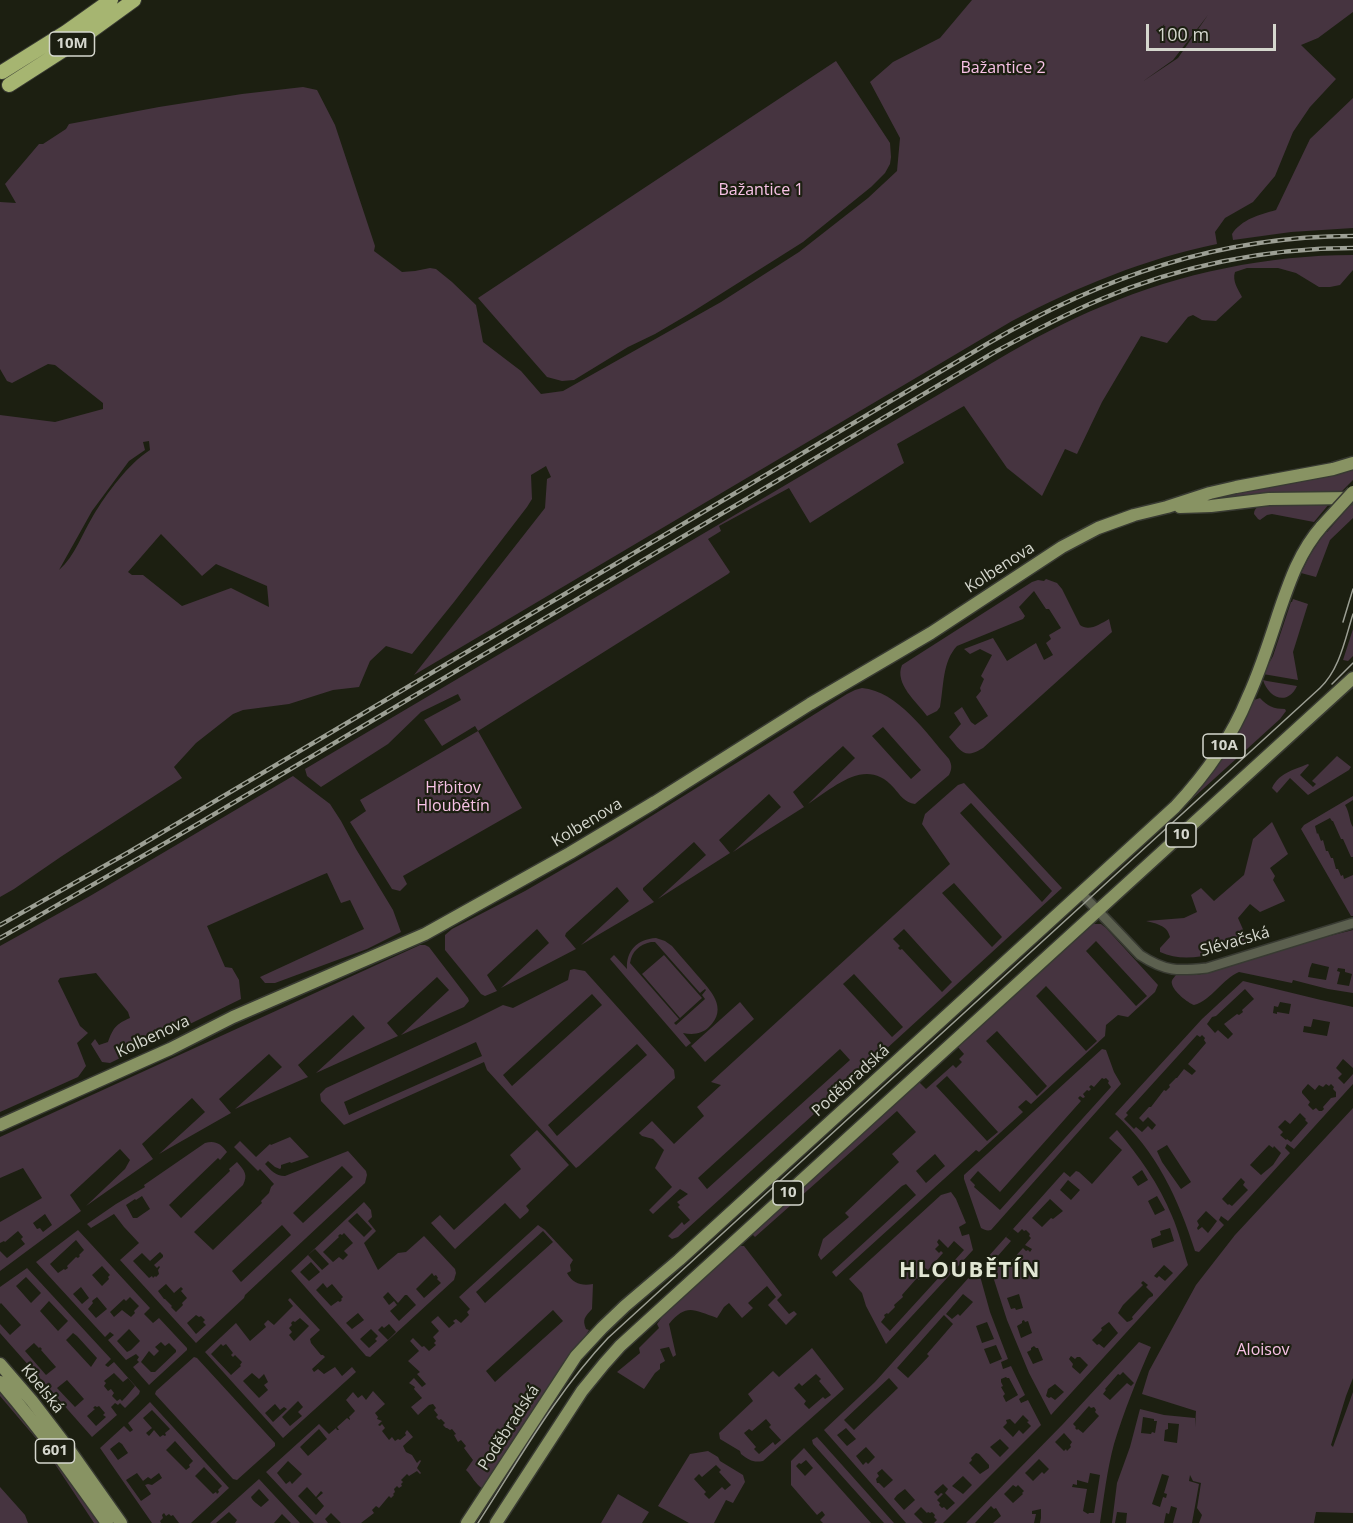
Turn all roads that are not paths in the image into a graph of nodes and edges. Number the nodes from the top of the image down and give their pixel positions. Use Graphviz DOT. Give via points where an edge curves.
graph roads {
  1 [pos="111,0"];
  2 [pos="134,0"];
  3 [pos="2,72"];
  4 [pos="9,86"];
  5 [pos="1353,463"];
  6 [pos="1353,492"];
  7 [pos="1353,498"];
  8 [pos="1167,507"];
  9 [pos="1353,678"];
  10 [pos="1175,807"];
  11 [pos="1081,893"];
  12 [pos="1098,911"];
  13 [pos="1353,923"];
  14 [pos="0,1125"];
  15 [pos="0,1365"];
  16 [pos="0,1382"];
  17 [pos="107,1523"];
  18 [pos="121,1523"];
  19 [pos="467,1523"];
  20 [pos="496,1523"];
  1 -- 3 [label="highway, 10M"];
  2 -- 4 [label="highway, 10M"];
  5 -- 8 [label="main road" via="1210,493"];
  6 -- 10 [label="main road, Poděbradská / 10A, bridge" via="1308,544 1230,736"];
  7 -- 8 [label="main road" via="1269,499"];
  8 -- 14 [label="main road, Kolbenova" via="1110,523 1062,547 931,633 645,808 425,934 273,999"];
  9 -- 12 [label="main road, 10"];
  10 -- 11 [label="main road, Poděbradská / 10"];
  11 -- 12 [label="street, Slévačská"];
  11 -- 19 [label="main road, Poděbradská / 10" via="602,1328 572,1361"];
  12 -- 13 [label="street, Slévačská" via="1140,955 1166,969 1178,970 1207,968"];
  12 -- 20 [label="main road, 10" via="620,1346 582,1391"];
  15 -- 18 [label="main road, Kbelská / 601" via="68,1448"];
  16 -- 17 [label="main road, Kbelská / 601"];
}
